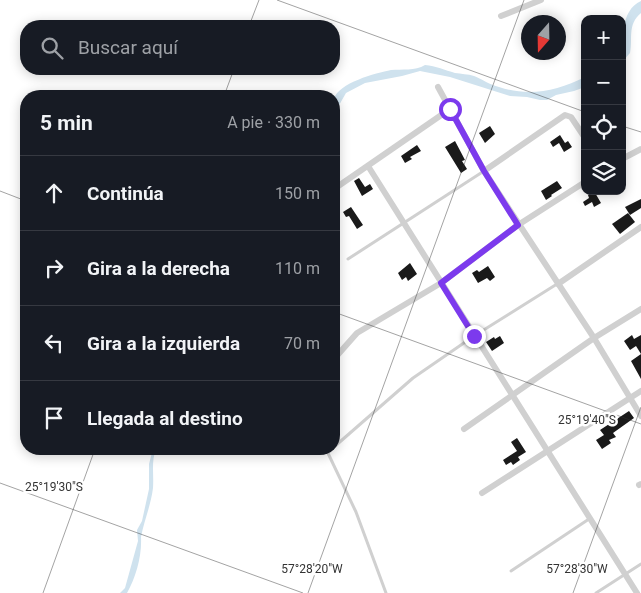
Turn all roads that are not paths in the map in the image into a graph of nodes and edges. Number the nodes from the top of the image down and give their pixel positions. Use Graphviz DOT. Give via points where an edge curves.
graph roads {
  1 [pos="541,0"];
  2 [pos="501,16"];
  3 [pos="438,87"];
  4 [pos="450,109"];
  5 [pos="581,132"];
  6 [pos="641,149"];
  7 [pos="626,157"];
  8 [pos="368,166"];
  9 [pos="484,171"];
  10 [pos="340,185"];
  11 [pos="581,185"];
  12 [pos="403,223"];
  13 [pos="518,225"];
  14 [pos="641,227"];
  15 [pos="348,259"];
  16 [pos="441,283"];
  17 [pos="558,284"];
  18 [pos="641,309"];
  19 [pos="474,336"];
  20 [pos="594,338"];
  21 [pos="340,352"];
  22 [pos="641,391"];
  23 [pos="511,395"];
  24 [pos="630,398"];
  25 [pos="641,416"];
  26 [pos="464,429"];
  27 [pos="340,442"];
  28 [pos="547,452"];
  29 [pos="329,455"];
  30 [pos="482,493"];
  31 [pos="589,519"];
  32 [pos="641,564"];
  33 [pos="511,571"];
  34 [pos="625,575"];
  35 [pos="386,593"];
  36 [pos="596,593"];
  37 [pos="637,593"];
  1 -- 2 [label="street"];
  3 -- 4 [label="street"];
  4 -- 8 [label="street"];
  4 -- 9 [label="street"];
  5 -- 9 [label="street" via="565,115"];
  6 -- 7 [label="street"];
  8 -- 10 [label="street"];
  8 -- 12 [label="street"];
  9 -- 12 [label="lane"];
  9 -- 13 [label="street"];
  11 -- 13 [label="street"];
  12 -- 15 [label="lane"];
  12 -- 16 [label="street"];
  13 -- 16 [label="street"];
  13 -- 17 [label="street"];
  14 -- 17 [label="street"];
  16 -- 19 [label="street"];
  16 -- 21 [label="street" via="357,333"];
  17 -- 19 [label="lane"];
  17 -- 20 [label="street"];
  18 -- 20 [label="street"];
  19 -- 23 [label="street"];
  19 -- 27 [label="lane" via="401,387"];
  20 -- 23 [label="street"];
  20 -- 24 [label="street"];
  22 -- 24 [label="street"];
  23 -- 26 [label="street"];
  23 -- 28 [label="street"];
  24 -- 25 [label="street"];
  24 -- 28 [label="street"];
  28 -- 30 [label="street"];
  28 -- 31 [label="street"];
  29 -- 35 [label="lane" via="356,512"];
  31 -- 33 [label="lane"];
  31 -- 34 [label="street"];
  32 -- 34 [label="lane"];
  34 -- 36 [label="lane"];
  34 -- 37 [label="street"];
}
